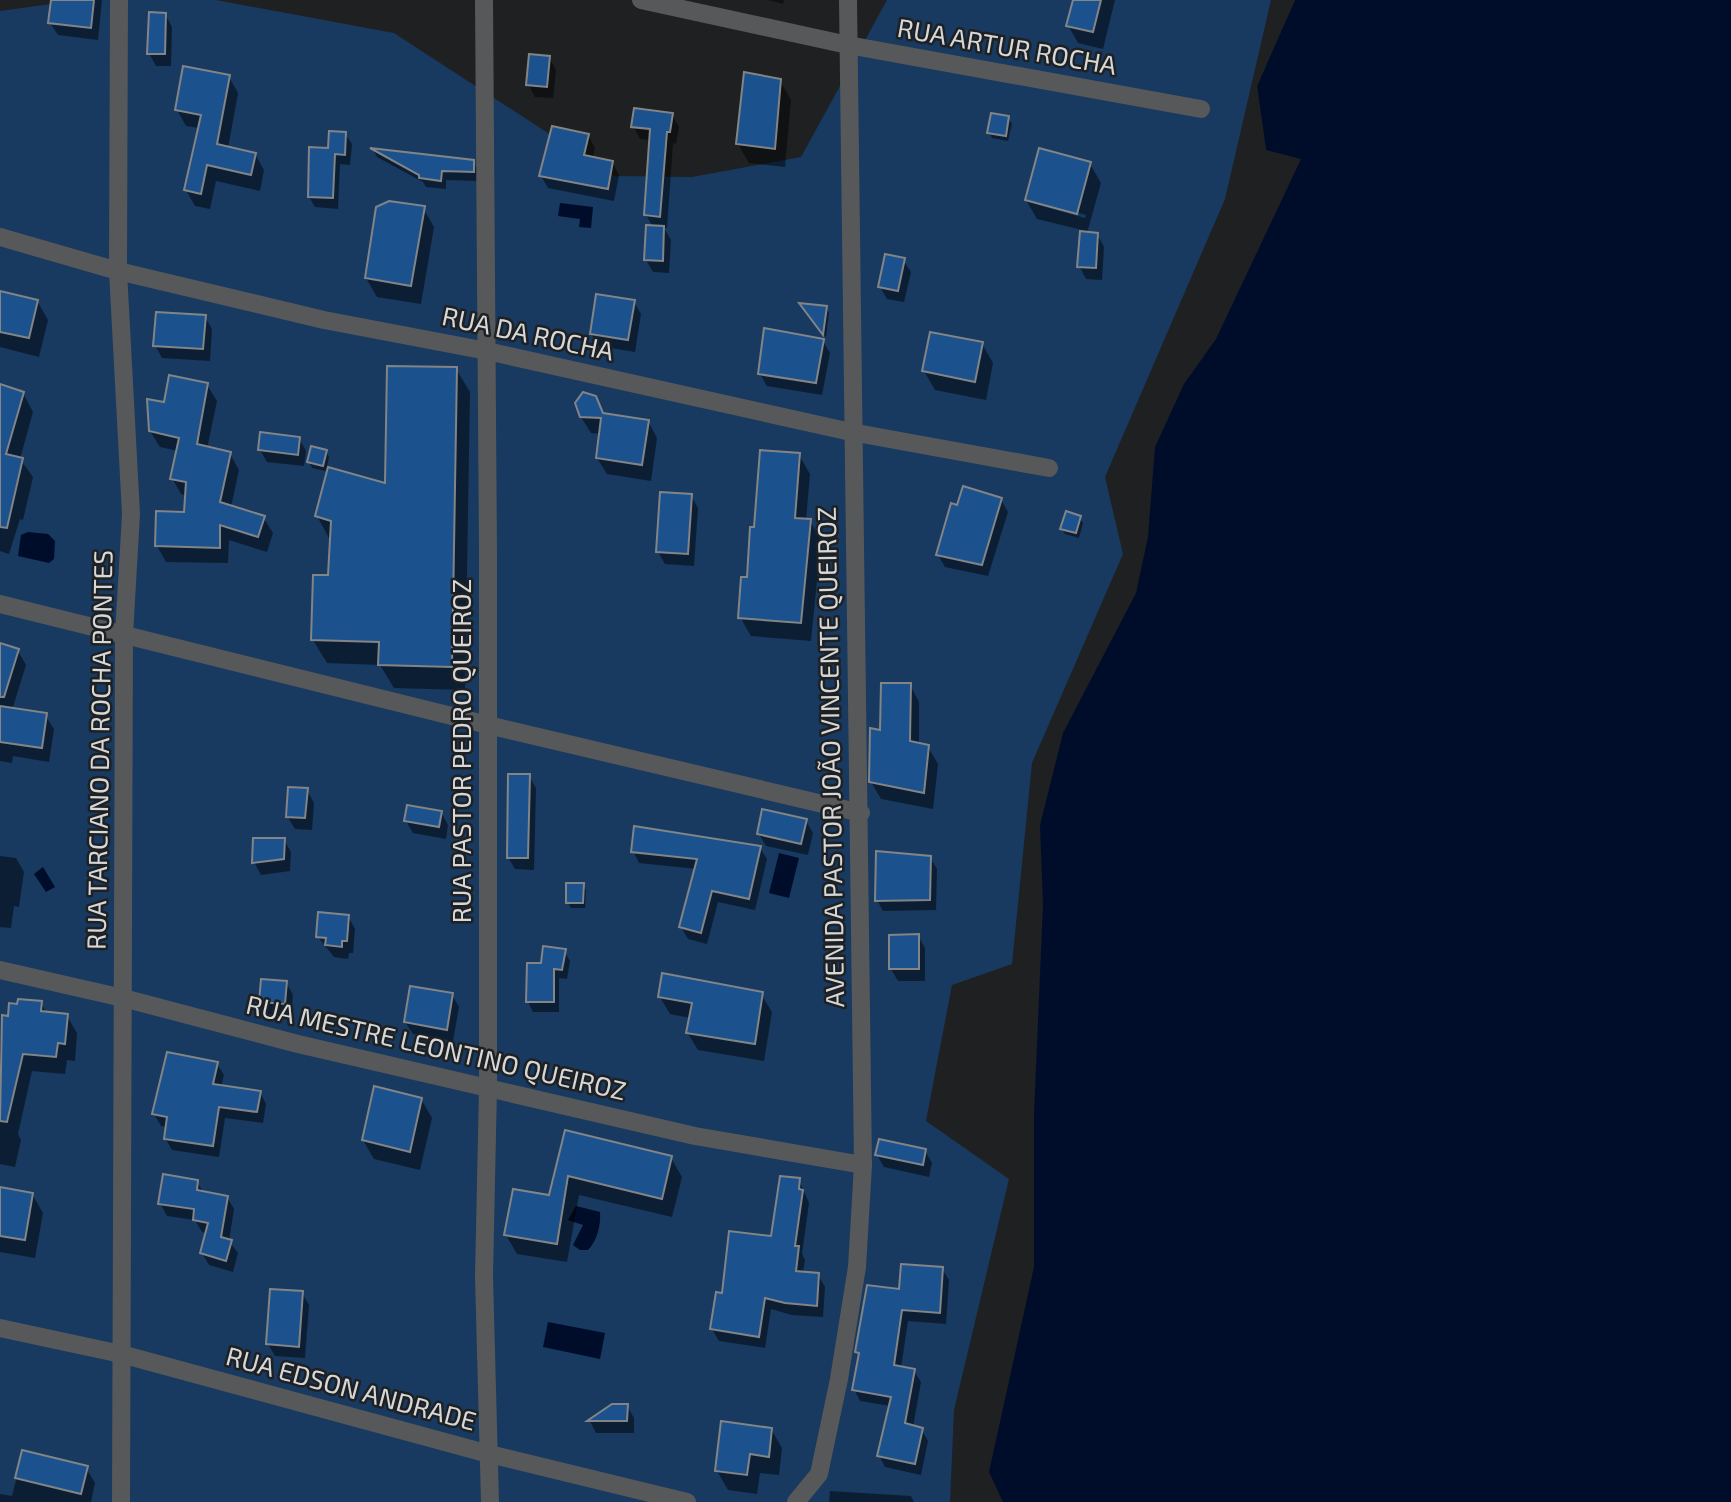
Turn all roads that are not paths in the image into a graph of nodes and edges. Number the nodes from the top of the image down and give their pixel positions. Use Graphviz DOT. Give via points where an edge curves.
graph roads {
  1 [pos="119,0"];
  2 [pos="484,0"];
  3 [pos="641,0"];
  4 [pos="848,0"];
  5 [pos="848,44"];
  6 [pos="1200,108"];
  7 [pos="0,237"];
  8 [pos="118,271"];
  9 [pos="487,351"];
  10 [pos="852,432"];
  11 [pos="1049,468"];
  12 [pos="0,604"];
  13 [pos="124,635"];
  14 [pos="488,726"];
  15 [pos="860,813"];
  16 [pos="0,970"];
  17 [pos="123,998"];
  18 [pos="488,1088"];
  19 [pos="863,1165"];
  20 [pos="0,1328"];
  21 [pos="121,1354"];
  22 [pos="489,1454"];
  23 [pos="121,1502"];
  24 [pos="490,1502"];
  25 [pos="687,1502"];
  26 [pos="796,1502"];
  1 -- 8 [label="street, RUA TARCIANO DA ROCHA PONTES"];
  2 -- 9 [label="street, RUA PASTOR PEDRO QUEIROZ"];
  3 -- 5 [label="street, RUA ARTUR ROCHA"];
  4 -- 5 [label="street, AVENIDA PASTOR JOÃO VINCENTE QUEIROZ"];
  5 -- 6 [label="street, RUA ARTUR ROCHA"];
  5 -- 10 [label="street, AVENIDA PASTOR JOÃO VINCENTE QUEIROZ"];
  7 -- 8 [label="street, RUA DA ROCHA"];
  8 -- 9 [label="street, RUA DA ROCHA" via="324,320"];
  8 -- 13 [label="street, RUA TARCIANO DA ROCHA PONTES" via="131,514"];
  9 -- 10 [label="street, RUA DA ROCHA"];
  9 -- 14 [label="street, RUA PASTOR PEDRO QUEIROZ"];
  10 -- 11 [label="street, RUA DA ROCHA"];
  10 -- 15 [label="street, AVENIDA PASTOR JOÃO VINCENTE QUEIROZ"];
  12 -- 13 [label="street"];
  13 -- 14 [label="street"];
  13 -- 17 [label="street, RUA TARCIANO DA ROCHA PONTES"];
  14 -- 15 [label="street"];
  14 -- 18 [label="street, RUA PASTOR PEDRO QUEIROZ"];
  15 -- 19 [label="street, AVENIDA PASTOR JOÃO VINCENTE QUEIROZ"];
  16 -- 17 [label="street, RUA MESTRE LEONTINO QUEIROZ"];
  17 -- 18 [label="street, RUA MESTRE LEONTINO QUEIROZ"];
  17 -- 21 [label="street, RUA TARCIANO DA ROCHA PONTES"];
  18 -- 19 [label="street, RUA MESTRE LEONTINO QUEIROZ" via="695,1136"];
  18 -- 22 [label="street, RUA PASTOR PEDRO QUEIROZ" via="484,1276"];
  19 -- 26 [label="street, AVENIDA PASTOR JOÃO VINCENTE QUEIROZ" via="857,1267 839,1378 819,1474"];
  20 -- 21 [label="street, RUA EDSON ANDRADE"];
  21 -- 22 [label="street, RUA EDSON ANDRADE"];
  21 -- 23 [label="street, RUA TARCIANO DA ROCHA PONTES"];
  22 -- 24 [label="street, RUA PASTOR PEDRO QUEIROZ"];
  22 -- 25 [label="street, RUA EDSON ANDRADE"];
}
